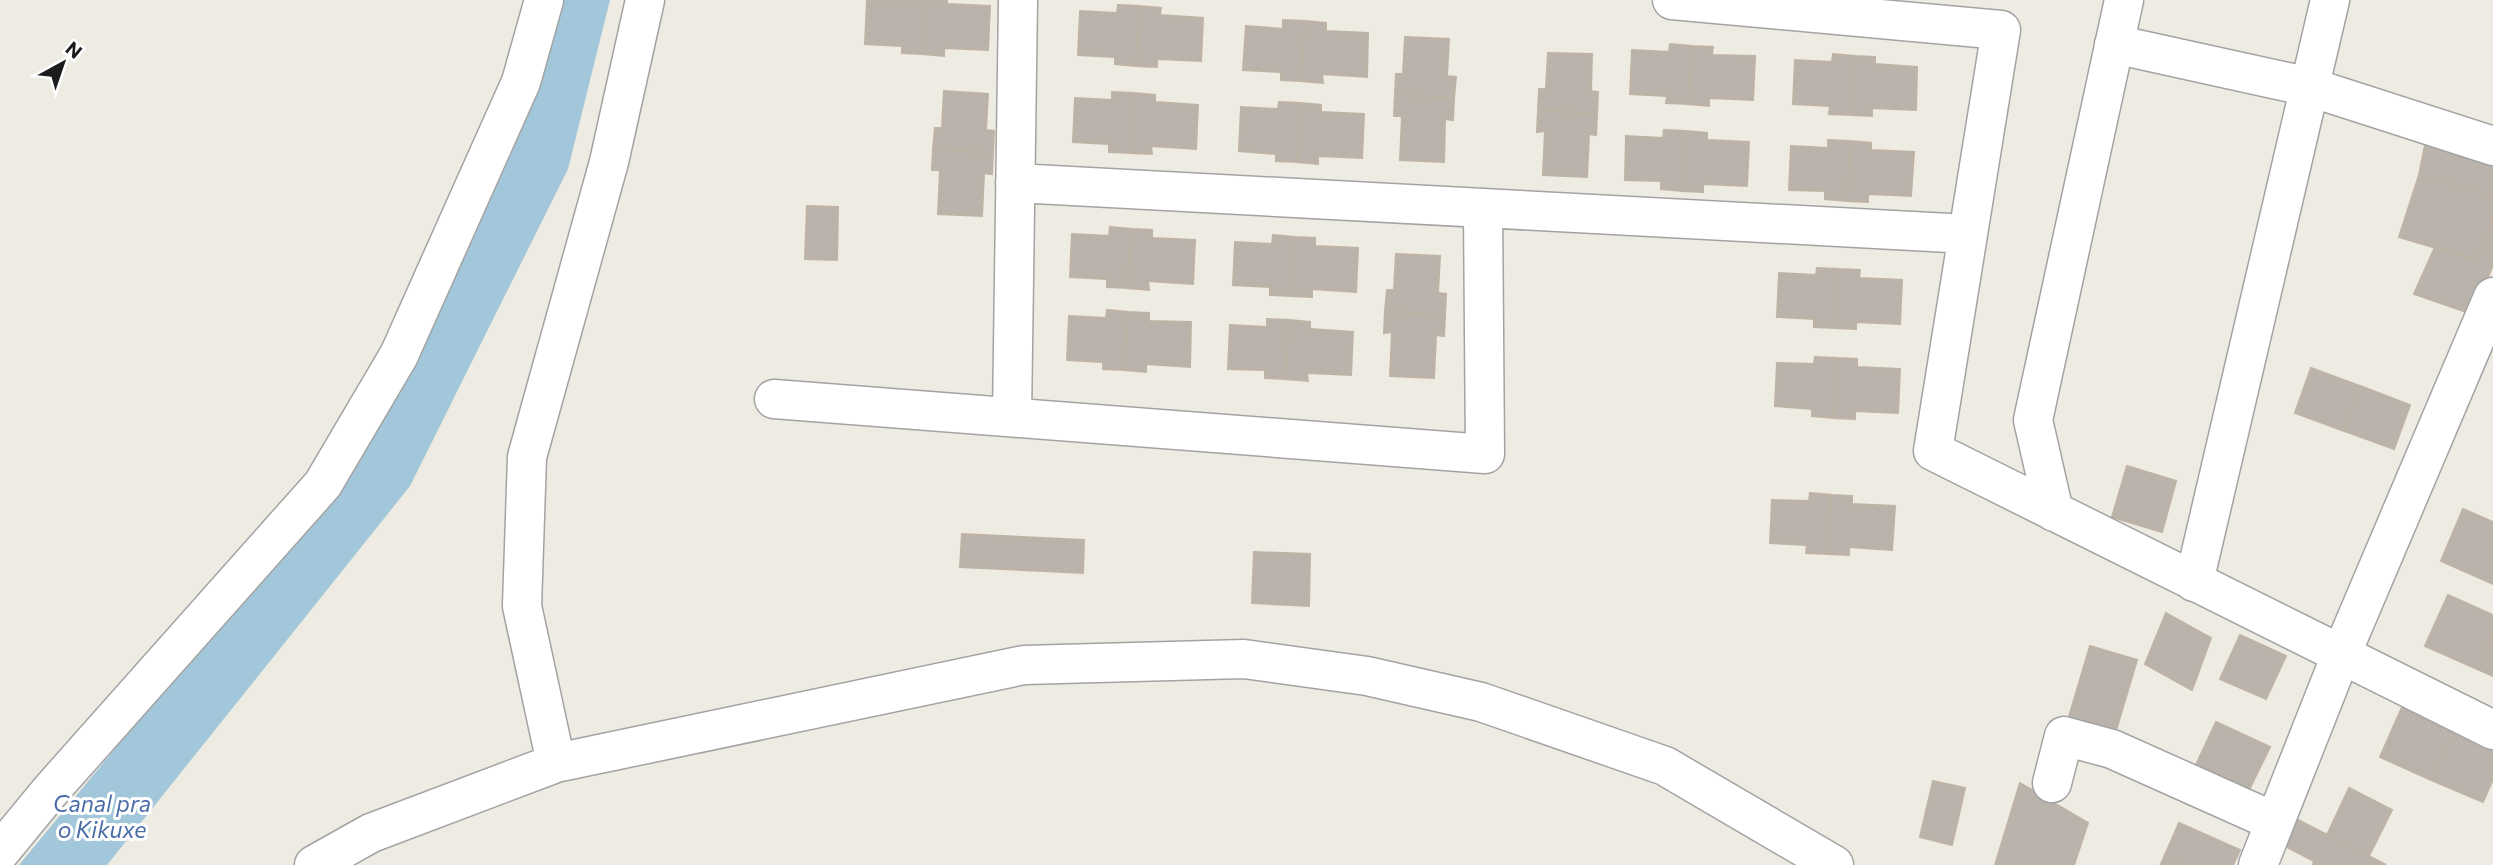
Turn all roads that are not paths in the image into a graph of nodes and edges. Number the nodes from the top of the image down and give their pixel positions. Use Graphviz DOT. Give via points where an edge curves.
graph roads {
  1 [pos="544,0"];
  2 [pos="645,0"];
  3 [pos="1018,0"];
  4 [pos="1672,0"];
  5 [pos="2124,0"];
  6 [pos="2330,0"];
  7 [pos="2114,44"];
  8 [pos="2310,87"];
  9 [pos="2493,146"];
  10 [pos="1015,183"];
  11 [pos="1483,208"];
  12 [pos="1968,234"];
  13 [pos="2493,297"];
  14 [pos="774,399"];
  15 [pos="1012,417"];
  16 [pos="2054,512"];
  17 [pos="2194,582"];
  18 [pos="2341,655"];
  19 [pos="2493,730"];
  20 [pos="556,762"];
  21 [pos="2052,783"];
  22 [pos="2275,822"];
  23 [pos="0,852"];
  24 [pos="314,865"];
  25 [pos="1834,865"];
  26 [pos="2258,865"];
  1 -- 23 [label="street" via="521,82 405,342 323,484"];
  2 -- 20 [label="street" via="609,162 527,457 522,606"];
  3 -- 10 [label="street"];
  4 -- 12 [label="street" via="2001,30"];
  5 -- 7 [label="street"];
  6 -- 8 [label="street"];
  7 -- 8 [label="street"];
  7 -- 16 [label="street" via="2033,420"];
  8 -- 9 [label="street"];
  8 -- 17 [label="street"];
  10 -- 11 [label="street"];
  10 -- 15 [label="street"];
  11 -- 12 [label="street"];
  11 -- 15 [label="street" via="1485,454"];
  12 -- 16 [label="street" via="1933,451"];
  13 -- 18 [label="street"];
  14 -- 15 [label="street"];
  16 -- 17 [label="street"];
  17 -- 18 [label="street"];
  18 -- 19 [label="street"];
  18 -- 22 [label="street"];
  20 -- 24 [label="street" via="371,833"];
  20 -- 25 [label="street" via="1024,665 1244,659 1367,676 1481,702 1665,766"];
  21 -- 22 [label="street" via="2064,736 2112,749"];
  22 -- 26 [label="street"];
}
